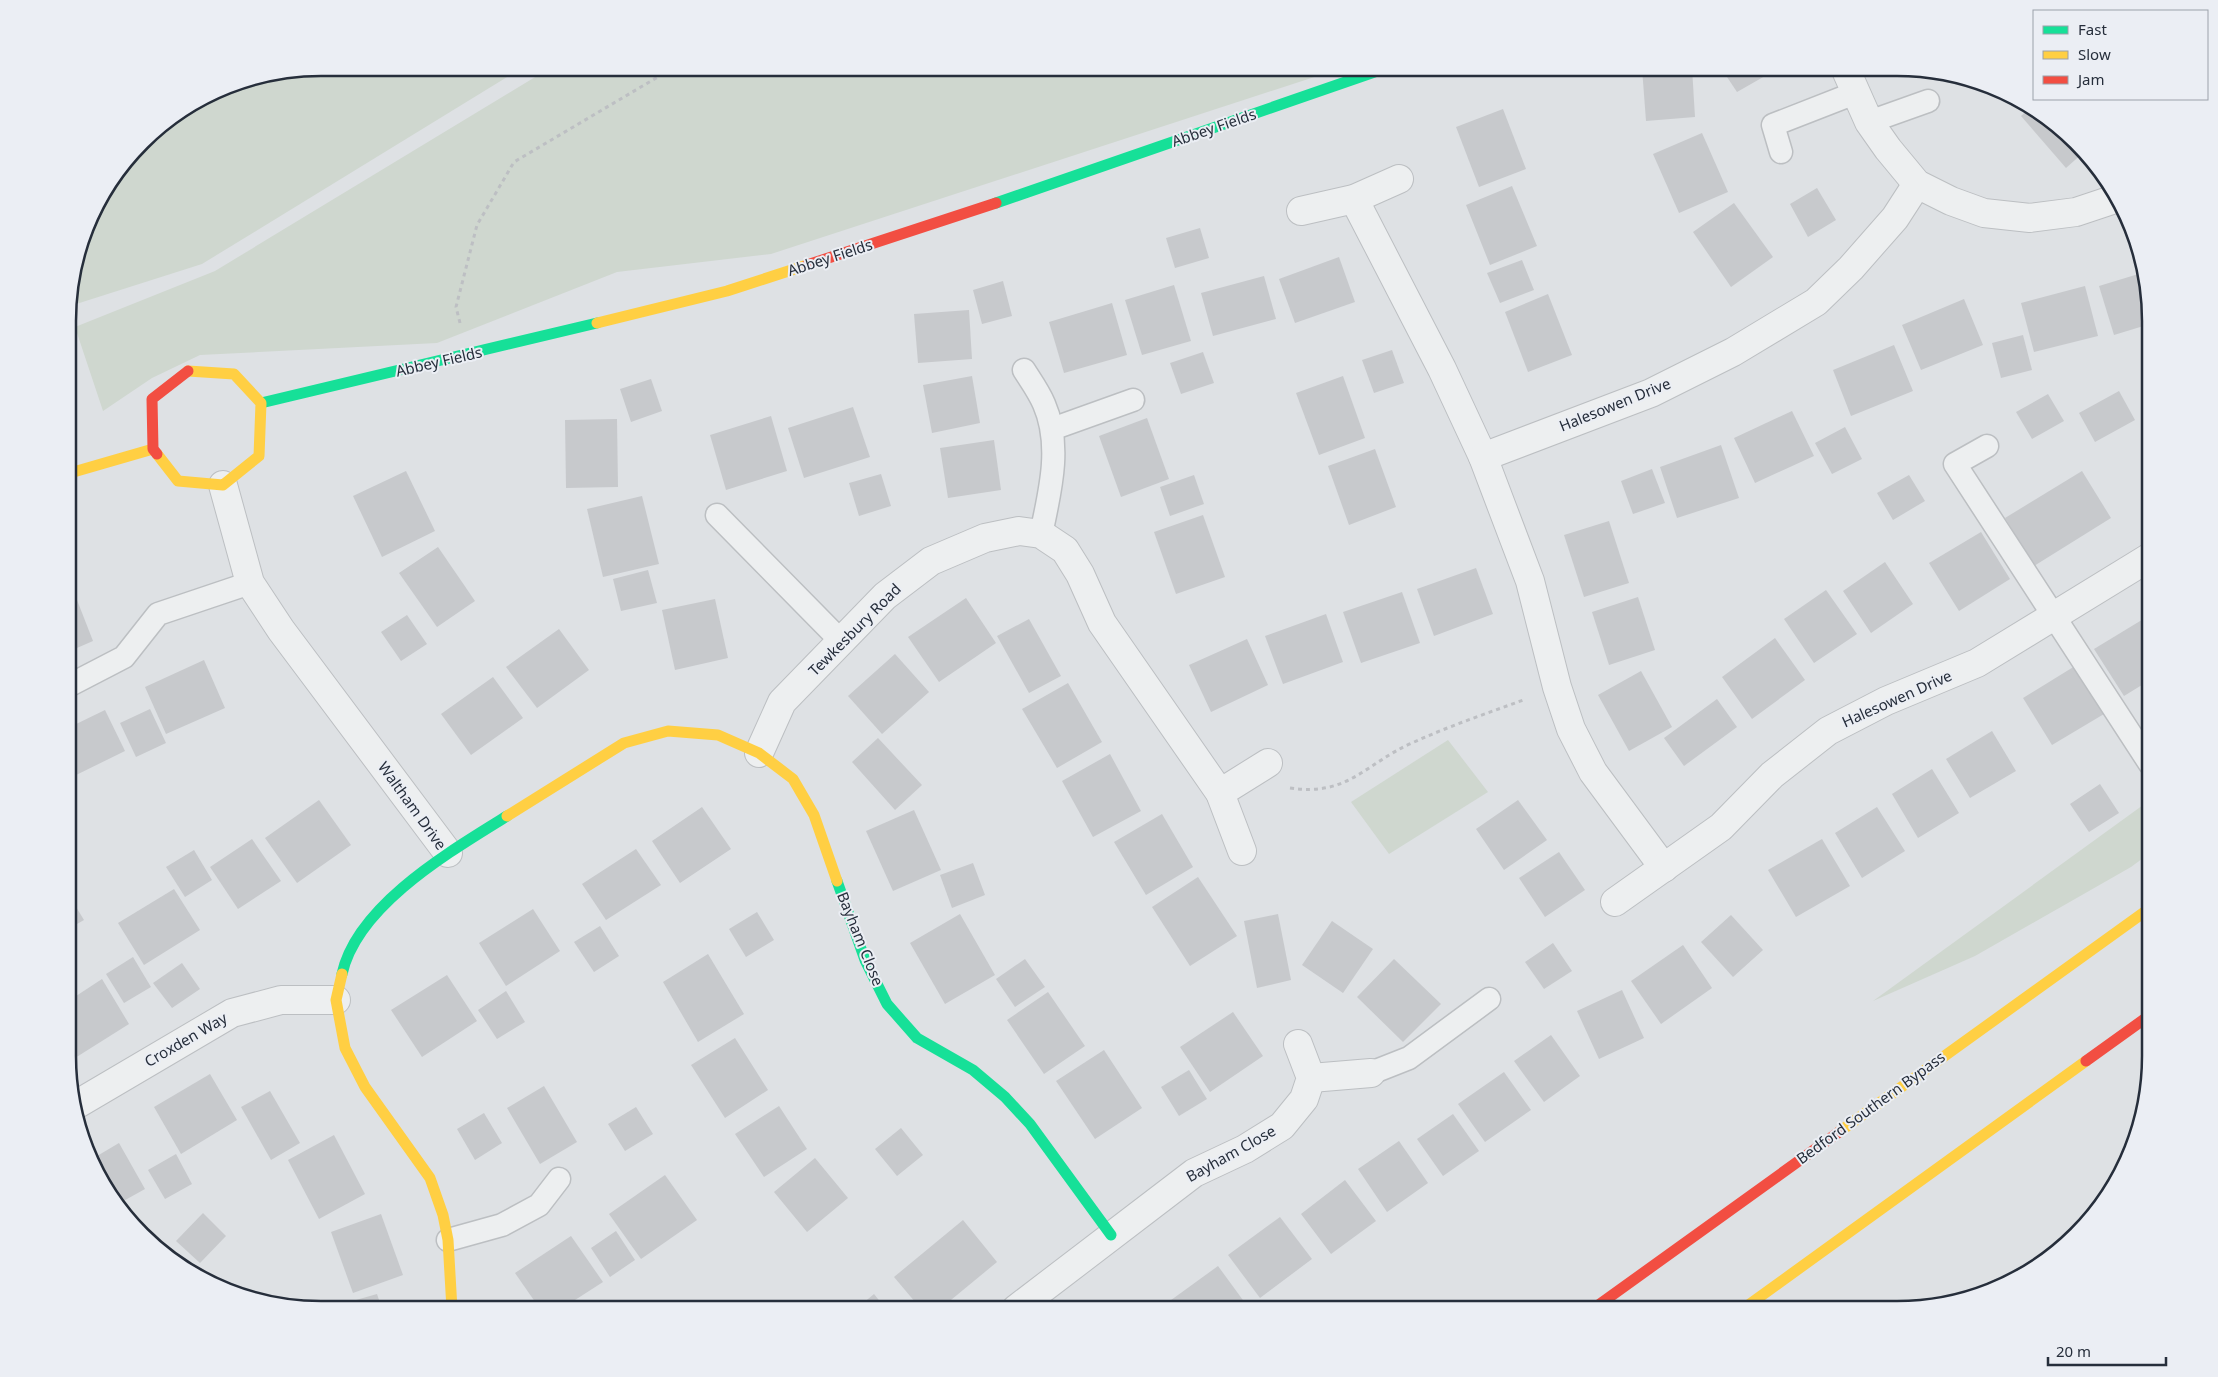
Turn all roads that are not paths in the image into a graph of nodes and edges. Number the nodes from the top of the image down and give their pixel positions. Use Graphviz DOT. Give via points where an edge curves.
graph roads {
  1 [pos="1363,76"];
  2 [pos="1848,76"];
  3 [pos="1855,93"];
  4 [pos="1928,101"];
  5 [pos="1869,122"];
  6 [pos="1781,152"];
  7 [pos="1399,179"];
  8 [pos="1917,184"];
  9 [pos="1354,199"];
  10 [pos="2110,201"];
  11 [pos="1301,211"];
  12 [pos="1024,370"];
  13 [pos="1133,400"];
  14 [pos="261,403"];
  15 [pos="1052,429"];
  16 [pos="1987,446"];
  17 [pos="153,449"];
  18 [pos="1483,457"];
  19 [pos="76,471"];
  20 [pos="223,485"];
  21 [pos="716,515"];
  22 [pos="1041,534"];
  23 [pos="2142,562"];
  24 [pos="250,583"];
  25 [pos="2053,616"];
  26 [pos="842,641"];
  27 [pos="76,681"];
  28 [pos="2142,752"];
  29 [pos="759,753"];
  30 [pos="1268,763"];
  31 [pos="1220,793"];
  32 [pos="1242,851"];
  33 [pos="448,853"];
  34 [pos="1664,868"];
  35 [pos="1616,902"];
  36 [pos="2142,914"];
  37 [pos="1489,999"];
  38 [pos="336,1000"];
  39 [pos="2142,1021"];
  40 [pos="1298,1044"];
  41 [pos="1371,1073"];
  42 [pos="1311,1078"];
  43 [pos="81,1102"];
  44 [pos="559,1179"];
  45 [pos="1111,1235"];
  46 [pos="448,1240"];
  47 [pos="451,1301"];
  48 [pos="1026,1301"];
  49 [pos="1604,1301"];
  50 [pos="1754,1301"];
  1 -- 14 [label="main road, Abbey Fields" via="1060,182 727,291"];
  2 -- 3 [label="street"];
  3 -- 5 [label="street"];
  3 -- 6 [label="lane" via="1774,125"];
  4 -- 5 [label="lane"];
  5 -- 8 [label="street"];
  7 -- 9 [label="street"];
  8 -- 10 [label="street" via="1984,213 2030,218 2076,212"];
  8 -- 18 [label="street, Halesowen Drive" via="1895,218 1816,302 1733,352 1651,393"];
  9 -- 11 [label="street"];
  9 -- 18 [label="street" via="1442,369"];
  12 -- 15 [label="lane" via="1044,404"];
  13 -- 15 [label="lane"];
  14 -- 17 [label="main road" via="234,374 188,371 152,399"];
  14 -- 20 [label="main road" via="259,456"];
  15 -- 22 [label="lane" via="1050,489"];
  16 -- 25 [label="lane" via="1955,464"];
  17 -- 19 [label="main road"];
  17 -- 20 [label="main road" via="178,481"];
  18 -- 34 [label="street" via="1530,581 1557,688 1571,729 1593,772"];
  20 -- 24 [label="street, Waltham Drive"];
  21 -- 26 [label="lane"];
  22 -- 26 [label="street, Tewkesbury Road" via="1019,531 985,538 930,561 885,596"];
  22 -- 31 [label="street, Tewkesbury Road" via="1065,550 1080,574 1102,623"];
  23 -- 25 [label="street, Halesowen Drive"];
  24 -- 27 [label="lane" via="158,614 124,657"];
  24 -- 33 [label="street, Waltham Drive" via="280,630"];
  25 -- 28 [label="lane"];
  25 -- 34 [label="street, Halesowen Drive" via="1977,663 1886,701 1828,731 1772,775 1721,827"];
  26 -- 29 [label="street, Tewkesbury Road" via="782,702"];
  29 -- 33 [label="main road" via="718,735 668,731 624,742"];
  29 -- 45 [label="main road, Bayham Close" via="793,779 814,815 865,960 887,1004 917,1038 974,1070 1006,1097 1030,1124"];
  30 -- 31 [label="street"];
  31 -- 32 [label="street, Tewkesbury Road"];
  33 -- 38 [label="main road, Waltham Drive" via="403,887 367,923 344,963"];
  34 -- 35 [label="street, Halesowen Drive"];
  36 -- 49 [label="main road, Bedford Southern Bypass"];
  37 -- 41 [label="lane" via="1409,1058"];
  38 -- 43 [label="street, Croxden Way" via="281,1000 232,1013"];
  38 -- 46 [label="main road, Waltham Drive" via="345,1048 364,1087 430,1178"];
  39 -- 50 [label="main road"];
  40 -- 42 [label="street"];
  41 -- 42 [label="street"];
  42 -- 45 [label="street, Bayham Close" via="1304,1099 1282,1126 1194,1173"];
  44 -- 46 [label="lane" via="539,1205 502,1225"];
  45 -- 48 [label="street, Bayham Close"];
  46 -- 47 [label="main road, Waltham Drive"];
}
